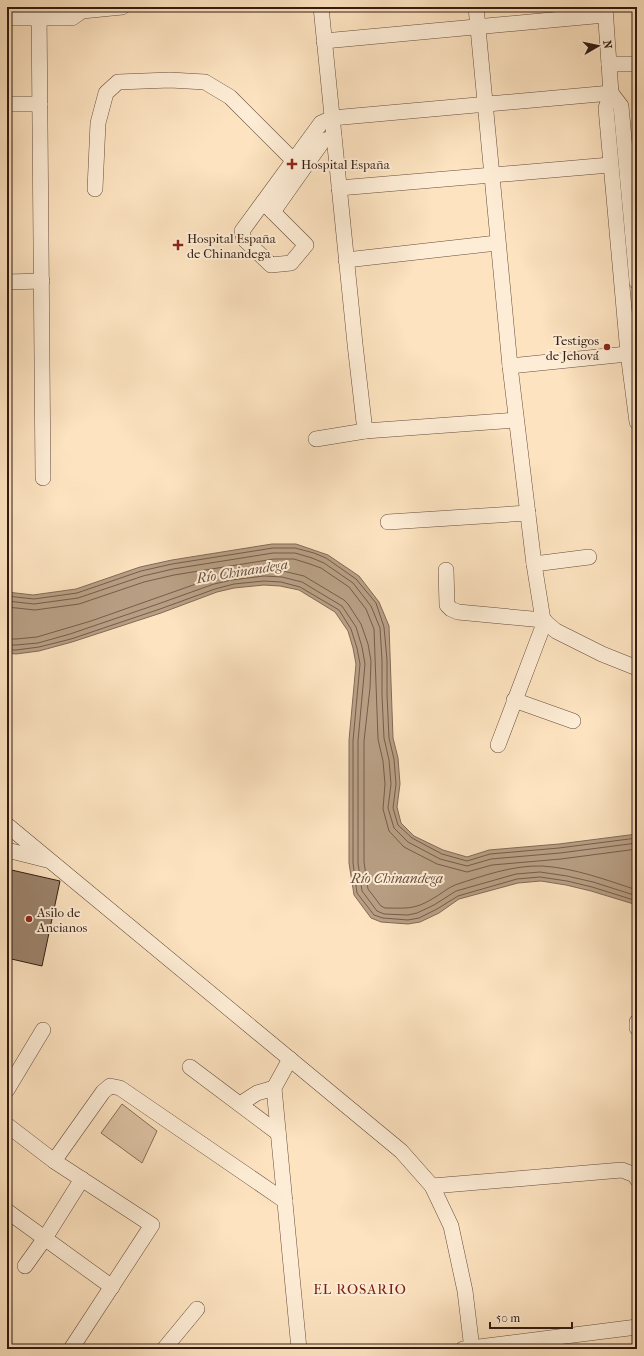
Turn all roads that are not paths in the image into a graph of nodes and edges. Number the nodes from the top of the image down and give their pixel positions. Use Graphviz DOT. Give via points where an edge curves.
graph roads {
  1 [pos="122,7"];
  2 [pos="321,7"];
  3 [pos="476,7"];
  4 [pos="80,9"];
  5 [pos="605,11"];
  6 [pos="40,13"];
  7 [pos="7,18"];
  8 [pos="478,28"];
  9 [pos="324,41"];
  10 [pos="609,64"];
  11 [pos="637,64"];
  12 [pos="611,93"];
  13 [pos="7,104"];
  14 [pos="40,104"];
  15 [pos="486,104"];
  16 [pos="332,118"];
  17 [pos="334,137"];
  18 [pos="631,141"];
  19 [pos="294,160"];
  20 [pos="610,165"];
  21 [pos="490,175"];
  22 [pos="339,188"];
  23 [pos="96,189"];
  24 [pos="268,207"];
  25 [pos="635,223"];
  26 [pos="615,224"];
  27 [pos="497,244"];
  28 [pos="346,260"];
  29 [pos="42,281"];
  30 [pos="7,282"];
  31 [pos="637,282"];
  32 [pos="632,353"];
  33 [pos="510,366"];
  34 [pos="634,372"];
  35 [pos="516,420"];
  36 [pos="637,422"];
  37 [pos="365,431"];
  38 [pos="316,439"];
  39 [pos="43,478"];
  40 [pos="528,513"];
  41 [pos="388,522"];
  42 [pos="589,557"];
  43 [pos="534,564"];
  44 [pos="446,570"];
  45 [pos="544,620"];
  46 [pos="637,668"];
  47 [pos="514,700"];
  48 [pos="572,721"];
  49 [pos="498,745"];
  50 [pos="7,825"];
  51 [pos="7,850"];
  52 [pos="51,861"];
  53 [pos="637,1022"];
  54 [pos="637,1028"];
  55 [pos="43,1030"];
  56 [pos="290,1059"];
  57 [pos="190,1067"];
  58 [pos="274,1088"];
  59 [pos="7,1090"];
  60 [pos="240,1104"];
  61 [pos="7,1125"];
  62 [pos="278,1133"];
  63 [pos="54,1160"];
  64 [pos="82,1179"];
  65 [pos="637,1179"];
  66 [pos="432,1186"];
  67 [pos="285,1201"];
  68 [pos="7,1211"];
  69 [pos="45,1238"];
  70 [pos="25,1266"];
  71 [pos="112,1287"];
  72 [pos="196,1309"];
  73 [pos="637,1327"];
  74 [pos="71,1349"];
  75 [pos="164,1349"];
  76 [pos="299,1349"];
  77 [pos="469,1349"];
  1 -- 4 [label="street"];
  2 -- 9 [label="street"];
  3 -- 8 [label="street"];
  4 -- 6 [label="street" via="72,18"];
  5 -- 8 [label="street"];
  5 -- 10 [label="street"];
  6 -- 7 [label="street"];
  6 -- 14 [label="street"];
  8 -- 9 [label="street"];
  8 -- 15 [label="street"];
  9 -- 16 [label="street"];
  10 -- 11 [label="street"];
  10 -- 12 [label="street"];
  12 -- 15 [label="street"];
  12 -- 18 [label="street" via="621,106"];
  12 -- 20 [label="street" via="606,108"];
  13 -- 14 [label="street"];
  14 -- 29 [label="street"];
  15 -- 16 [label="street"];
  15 -- 21 [label="street"];
  16 -- 17 [label="street"];
  16 -- 19 [label="street" via="321,123"];
  17 -- 22 [label="street"];
  17 -- 24 [label="street" via="323,141"];
  18 -- 25 [label="street"];
  19 -- 23 [label="street" via="230,97 204,82 118,82 106,93 98,123"];
  19 -- 24 [label="street"];
  20 -- 21 [label="street"];
  20 -- 26 [label="street"];
  21 -- 22 [label="street"];
  21 -- 27 [label="street"];
  22 -- 28 [label="street"];
  24 -- 24 [label="street" via="306,245 291,263 271,265 244,239 242,231"];
  25 -- 26 [label="street"];
  25 -- 31 [label="street"];
  26 -- 32 [label="street"];
  27 -- 28 [label="street"];
  27 -- 33 [label="street"];
  28 -- 37 [label="street"];
  29 -- 30 [label="street"];
  29 -- 39 [label="street"];
  32 -- 33 [label="street"];
  32 -- 34 [label="street"];
  33 -- 35 [label="street"];
  34 -- 36 [label="street"];
  35 -- 37 [label="street"];
  35 -- 40 [label="street"];
  37 -- 38 [label="street"];
  40 -- 41 [label="street"];
  40 -- 43 [label="street"];
  42 -- 43 [label="street"];
  43 -- 45 [label="street"];
  44 -- 45 [label="street" via="447,605 451,609 458,612"];
  45 -- 46 [label="street" via="556,631"];
  45 -- 47 [label="street"];
  47 -- 48 [label="street"];
  47 -- 49 [label="street"];
  50 -- 52 [label="street"];
  51 -- 52 [label="street"];
  52 -- 56 [label="street"];
  53 -- 54 [label="street"];
  55 -- 59 [label="street"];
  56 -- 58 [label="street"];
  56 -- 66 [label="street" via="401,1151"];
  57 -- 60 [label="street"];
  58 -- 60 [label="street"];
  58 -- 62 [label="street"];
  60 -- 62 [label="street"];
  61 -- 63 [label="street"];
  62 -- 67 [label="street"];
  63 -- 64 [label="street"];
  63 -- 67 [label="street" via="110,1086 120,1088"];
  64 -- 69 [label="street"];
  64 -- 71 [label="street" via="152,1225"];
  65 -- 66 [label="street" via="635,1175 622,1170"];
  66 -- 77 [label="street" via="451,1226 465,1290"];
  67 -- 76 [label="street"];
  68 -- 69 [label="street"];
  69 -- 70 [label="street"];
  69 -- 71 [label="street"];
  71 -- 74 [label="street"];
  72 -- 75 [label="street"];
  73 -- 77 [label="street"];
}
